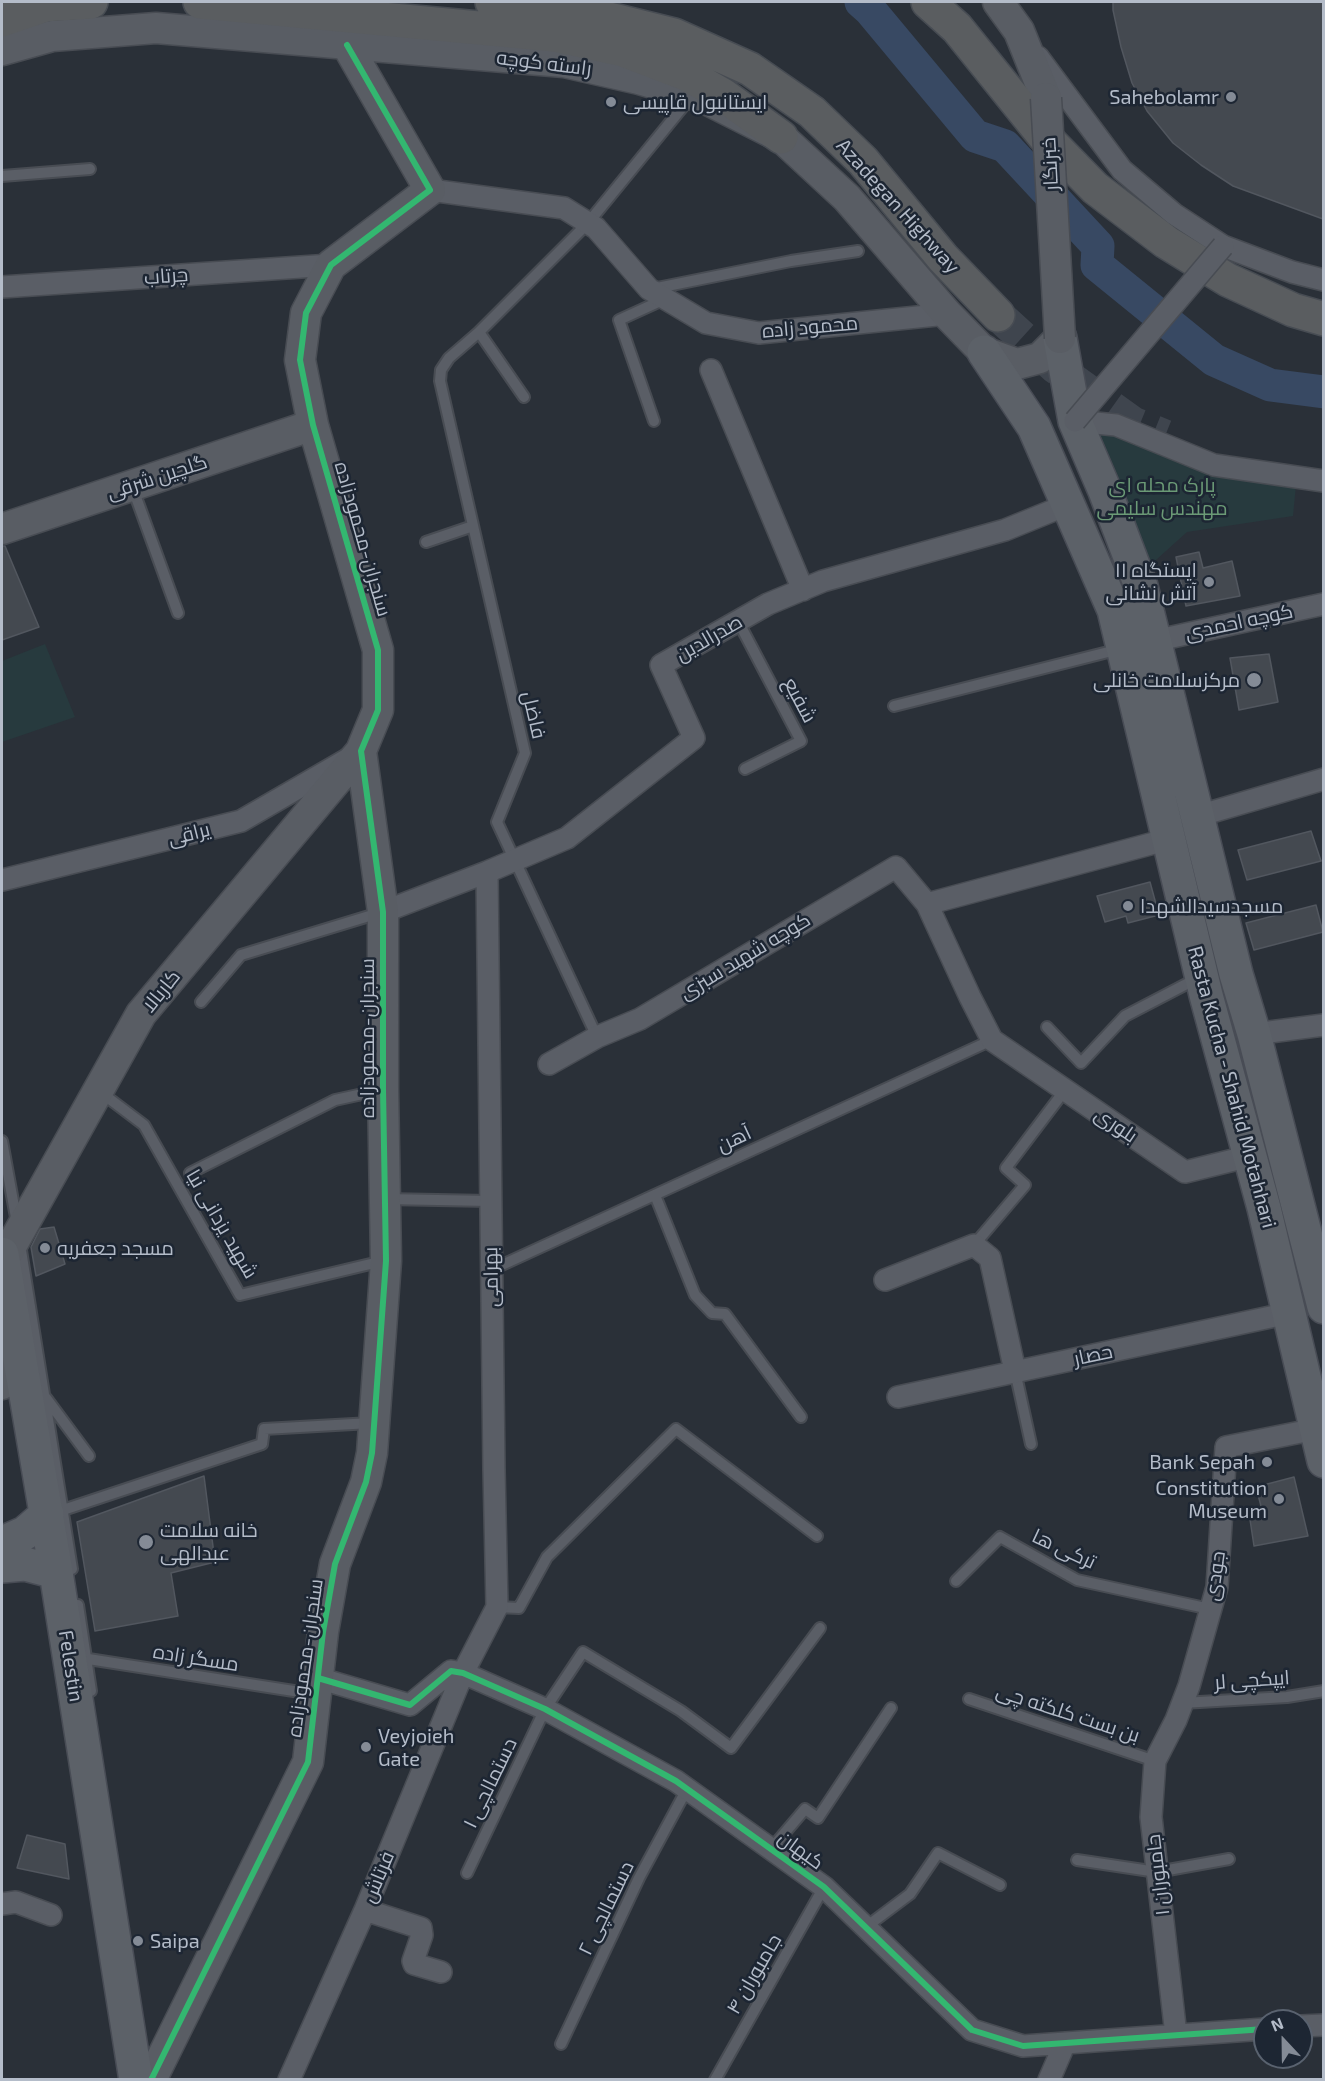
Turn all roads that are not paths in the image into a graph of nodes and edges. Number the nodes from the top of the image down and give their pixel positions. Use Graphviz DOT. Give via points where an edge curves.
graph roads {
  1 [pos="91,2"];
  2 [pos="200,2"];
  3 [pos="492,2"];
  4 [pos="928,2"];
  5 [pos="998,2"];
  6 [pos="49,3"];
  7 [pos="2,20"];
  8 [pos="1019,31"];
  9 [pos="347,45"];
  10 [pos="2,50"];
  11 [pos="692,95"];
  12 [pos="781,137"];
  13 [pos="90,169"];
  14 [pos="2,176"];
  15 [pos="430,190"];
  16 [pos="588,223"];
  17 [pos="1223,246"];
  18 [pos="858,251"];
  19 [pos="331,265"];
  20 [pos="1323,280"];
  21 [pos="2,287"];
  22 [pos="657,294"];
  23 [pos="947,314"];
  24 [pos="998,315"];
  25 [pos="1323,319"];
  26 [pos="479,332"];
  27 [pos="1060,338"];
  28 [pos="984,352"];
  29 [pos="711,370"];
  30 [pos="524,397"];
  31 [pos="654,421"];
  32 [pos="1075,421"];
  33 [pos="313,425"];
  34 [pos="1039,438"];
  35 [pos="1323,481"];
  36 [pos="131,486"];
  37 [pos="1105,491"];
  38 [pos="1070,504"];
  39 [pos="473,526"];
  40 [pos="2,529"];
  41 [pos="426,542"];
  42 [pos="803,590"];
  43 [pos="1323,604"];
  44 [pos="178,613"];
  45 [pos="738,621"];
  46 [pos="1151,626"];
  47 [pos="1120,634"];
  48 [pos="894,706"];
  49 [pos="361,751"];
  50 [pos="745,769"];
  51 [pos="1323,779"];
  52 [pos="1198,816"];
  53 [pos="1169,839"];
  54 [pos="515,860"];
  55 [pos="487,872"];
  56 [pos="2,880"];
  57 [pos="927,904"];
  58 [pos="383,912"];
  59 [pos="1201,976"];
  60 [pos="201,1002"];
  61 [pos="1323,1025"];
  62 [pos="1047,1027"];
  63 [pos="1254,1034"];
  64 [pos="597,1037"];
  65 [pos="992,1040"];
  66 [pos="549,1064"];
  67 [pos="383,1089"];
  68 [pos="99,1090"];
  69 [pos="1065,1090"];
  70 [pos="2,1141"];
  71 [pos="1250,1156"];
  72 [pos="190,1173"];
  73 [pos="655,1195"];
  74 [pos="385,1199"];
  75 [pos="490,1201"];
  76 [pos="974,1245"];
  77 [pos="5,1253"];
  78 [pos="386,1261"];
  79 [pos="491,1270"];
  80 [pos="885,1280"];
  81 [pos="1323,1307"];
  82 [pos="1289,1313"];
  83 [pos="1015,1371"];
  84 [pos="23,1383"];
  85 [pos="898,1397"];
  86 [pos="801,1417"];
  87 [pos="374,1423"];
  88 [pos="1320,1428"];
  89 [pos="1031,1444"];
  90 [pos="89,1456"];
  91 [pos="1323,1461"];
  92 [pos="55,1512"];
  93 [pos="817,1536"];
  94 [pos="2,1543"];
  95 [pos="2,1566"];
  96 [pos="68,1580"];
  97 [pos="956,1581"];
  98 [pos="497,1607"];
  99 [pos="1210,1609"];
  100 [pos="820,1628"];
  101 [pos="78,1657"];
  102 [pos="463,1673"];
  103 [pos="317,1687"];
  104 [pos="1323,1691"];
  105 [pos="969,1699"];
  106 [pos="94,1706"];
  107 [pos="891,1708"];
  108 [pos="545,1709"];
  109 [pos="1179,1711"];
  110 [pos="1155,1761"];
  111 [pos="687,1789"];
  112 [pos="771,1849"];
  113 [pos="1228,1858"];
  114 [pos="1077,1860"];
  115 [pos="1157,1872"];
  116 [pos="466,1873"];
  117 [pos="1000,1885"];
  118 [pos="824,1887"];
  119 [pos="2,1904"];
  120 [pos="365,1910"];
  121 [pos="51,1915"];
  122 [pos="866,1927"];
  123 [pos="441,1972"];
  124 [pos="1253,2030"];
  125 [pos="1176,2035"];
  126 [pos="1065,2043"];
  127 [pos="561,2044"];
  128 [pos="146,2074"];
  129 [pos="289,2079"];
  130 [pos="714,2079"];
  131 [pos="1049,2079"];
  1 -- 6 [label="highway"];
  2 -- 12 [label="highway" via="554,35 623,50 695,79"];
  3 -- 24 [label="highway, Azadegan Highway" via="597,16 674,35 750,69 812,112 863,161 943,258"];
  4 -- 25 [label="highway" via="957,28 1044,136 1095,188 1166,242 1228,280 1293,310"];
  5 -- 8 [label="street, خبرنگار"];
  6 -- 7 [label="highway"];
  8 -- 17 [label="street" via="1122,170 1174,214"];
  8 -- 27 [label="street, خبرنگار, bridge" via="1046,98"];
  9 -- 10 [label="street, راسته کوچه" via="156,28 52,36"];
  9 -- 11 [label="street, راسته کوچه" via="564,62"];
  9 -- 15 [label="street"];
  11 -- 12 [label="street, راسته کوچه"];
  11 -- 16 [label="lane"];
  12 -- 23 [label="street, راسته کوچه" via="847,198"];
  13 -- 14 [label="lane"];
  15 -- 16 [label="street, محمود زاده" via="564,208"];
  15 -- 19 [label="street, سنجران-محمودزاده"];
  16 -- 22 [label="street, محمود زاده"];
  16 -- 26 [label="lane"];
  17 -- 20 [label="street"];
  17 -- 32 [label="street, bridge"];
  18 -- 22 [label="lane" via="791,261"];
  19 -- 21 [label="street, چرتاب"];
  19 -- 33 [label="street, سنجران-محمودزاده" via="306,313 300,360"];
  22 -- 23 [label="street, محمود زاده" via="706,323 759,333"];
  22 -- 31 [label="lane" via="619,320"];
  23 -- 28 [label="street, راسته کوچه"];
  26 -- 30 [label="lane"];
  26 -- 39 [label="lane, فاضل" via="449,358 441,370 440,381"];
  27 -- 28 [label="street" via="1040,358 1017,364"];
  27 -- 32 [label="main road, Rasta Kucha - Shahid Motahhari"];
  28 -- 34 [label="main road, Rasta Kucha - Shahid Motahhari"];
  29 -- 42 [label="street"];
  32 -- 34 [label="main road" via="1060,410 1049,411 1041,421"];
  32 -- 35 [label="street" via="1116,425 1214,465"];
  32 -- 37 [label="main road, Rasta Kucha - Shahid Motahhari"];
  33 -- 36 [label="street, گلچین شرقی"];
  33 -- 49 [label="street, سنجران-محمودزاده" via="378,650 378,710"];
  34 -- 38 [label="main road, Rasta Kucha - Shahid Motahhari"];
  36 -- 40 [label="street, گلچین شرقی"];
  36 -- 44 [label="lane"];
  37 -- 38 [label="main road"];
  37 -- 46 [label="main road, Rasta Kucha - Shahid Motahhari" via="1141,586"];
  38 -- 42 [label="street, صدرالدین" via="1005,530"];
  38 -- 47 [label="main road, Rasta Kucha - Shahid Motahhari" via="1114,610"];
  39 -- 41 [label="lane"];
  39 -- 54 [label="lane, فاضل" via="525,753 497,822"];
  42 -- 45 [label="street, صدرالدین"];
  43 -- 46 [label="street, کوچه احمدی"];
  45 -- 50 [label="lane, شفیع" via="801,741"];
  45 -- 54 [label="street, صدرالدین" via="661,665 694,738 567,838"];
  46 -- 47 [label="main road"];
  46 -- 52 [label="main road, Rasta Kucha - Shahid Motahhari"];
  47 -- 48 [label="lane"];
  47 -- 53 [label="main road, Rasta Kucha - Shahid Motahhari"];
  49 -- 56 [label="street, یراقی" via="241,821"];
  49 -- 58 [label="street, سنجران-محمودزاده"];
  49 -- 68 [label="street, کاربالا" via="141,1014"];
  51 -- 52 [label="street"];
  52 -- 63 [label="main road, Rasta Kucha - Shahid Motahhari"];
  53 -- 57 [label="street"];
  53 -- 59 [label="main road, Rasta Kucha - Shahid Motahhari"];
  54 -- 55 [label="street, صدرالدین"];
  54 -- 64 [label="lane, فاضل"];
  55 -- 58 [label="street, صدرالدین"];
  55 -- 75 [label="street, بهرامی"];
  57 -- 64 [label="street, کوچه شهید سبزی" via="896,867 640,1018"];
  57 -- 65 [label="street, کوچه شهید سبزی"];
  58 -- 60 [label="lane" via="241,955"];
  58 -- 67 [label="street, سنجران-محمودزاده"];
  59 -- 62 [label="lane" via="1125,1016 1081,1063"];
  59 -- 71 [label="main road, Rasta Kucha - Shahid Motahhari"];
  61 -- 63 [label="street"];
  63 -- 81 [label="main road, Rasta Kucha - Shahid Motahhari"];
  64 -- 66 [label="street, کوچه شهید سبزی"];
  65 -- 69 [label="street, بلوری"];
  65 -- 73 [label="lane, آهن"];
  67 -- 72 [label="lane" via="335,1100"];
  67 -- 74 [label="street, سنجران-محمودزاده"];
  68 -- 77 [label="street, کاربالا"];
  68 -- 78 [label="lane, شهید یزدانی نیا" via="144,1125 240,1295"];
  69 -- 71 [label="street, بلوری" via="1185,1172"];
  69 -- 76 [label="lane" via="1006,1168 1025,1185"];
  70 -- 77 [label="lane"];
  71 -- 82 [label="main road, Rasta Kucha - Shahid Motahhari"];
  73 -- 79 [label="lane, آهن"];
  73 -- 86 [label="lane" via="695,1295 712,1313 725,1314"];
  74 -- 75 [label="lane"];
  74 -- 78 [label="street, سنجران-محمودزاده"];
  75 -- 79 [label="street, بهرامی"];
  76 -- 80 [label="street"];
  76 -- 83 [label="street" via="990,1258"];
  77 -- 84 [label="main road, Felestin"];
  77 -- 84 [label="lane"];
  78 -- 87 [label="street, سنجران-محمودزاده"];
  79 -- 98 [label="street, بهرامی"];
  82 -- 83 [label="street, حصار"];
  82 -- 88 [label="main road, Rasta Kucha - Shahid Motahhari"];
  83 -- 85 [label="street, حصار"];
  83 -- 89 [label="lane"];
  84 -- 90 [label="lane"];
  84 -- 92 [label="main road, Felestin"];
  87 -- 92 [label="lane" via="264,1429 262,1444"];
  87 -- 103 [label="street, سنجران-محمودزاده" via="366,1482 335,1564"];
  88 -- 91 [label="main road, Rasta Kucha - Shahid Motahhari"];
  88 -- 99 [label="street, جودی" via="1226,1447 1217,1587"];
  92 -- 94 [label="main road"];
  92 -- 96 [label="main road, Felestin"];
  93 -- 98 [label="lane" via="676,1429 547,1557 519,1608"];
  95 -- 96 [label="main road" via="25,1564"];
  96 -- 101 [label="main road, Felestin"];
  97 -- 99 [label="lane, ترکی ها" via="1000,1537 1077,1580"];
  98 -- 102 [label="street, بهرامی"];
  99 -- 109 [label="street, جودی"];
  100 -- 108 [label="lane, دستمالچی ۱" via="731,1748 681,1710 583,1652"];
  101 -- 103 [label="lane, مسگر زاده"];
  101 -- 106 [label="lane"];
  101 -- 128 [label="main road, Felestin"];
  102 -- 103 [label="street" via="451,1671 410,1705"];
  102 -- 108 [label="street, کیهان"];
  102 -- 120 [label="street, فرتاش"];
  103 -- 128 [label="street, سنجران-محمودزاده" via="308,1762"];
  104 -- 109 [label="lane, ایپکچی لر"];
  105 -- 110 [label="lane, بن بست کلکته چی"];
  107 -- 112 [label="lane" via="818,1818 805,1809"];
  108 -- 111 [label="street, کیهان"];
  108 -- 116 [label="lane, دستمالچی ۱"];
  109 -- 110 [label="street, جامبوران ۱"];
  110 -- 115 [label="street, جامبوران ۱" via="1151,1816"];
  111 -- 112 [label="street, کیهان"];
  111 -- 127 [label="lane, دستمالچی ۲" via="639,1878"];
  112 -- 118 [label="street, کیهان"];
  113 -- 115 [label="lane"];
  114 -- 115 [label="lane"];
  115 -- 125 [label="street, جامبوران ۱"];
  117 -- 122 [label="lane" via="938,1853 910,1894"];
  118 -- 122 [label="street, کیهان"];
  118 -- 130 [label="lane, جامبوران ۴"];
  119 -- 121 [label="street" via="16,1902"];
  120 -- 123 [label="street" via="422,1928 414,1964"];
  120 -- 129 [label="street, فرتاش"];
  122 -- 126 [label="street, کیهان" via="972,2030 1023,2046"];
  124 -- 125 [label="street, کیهان"];
  125 -- 126 [label="street, کیهان"];
  126 -- 131 [label="street"];
}
